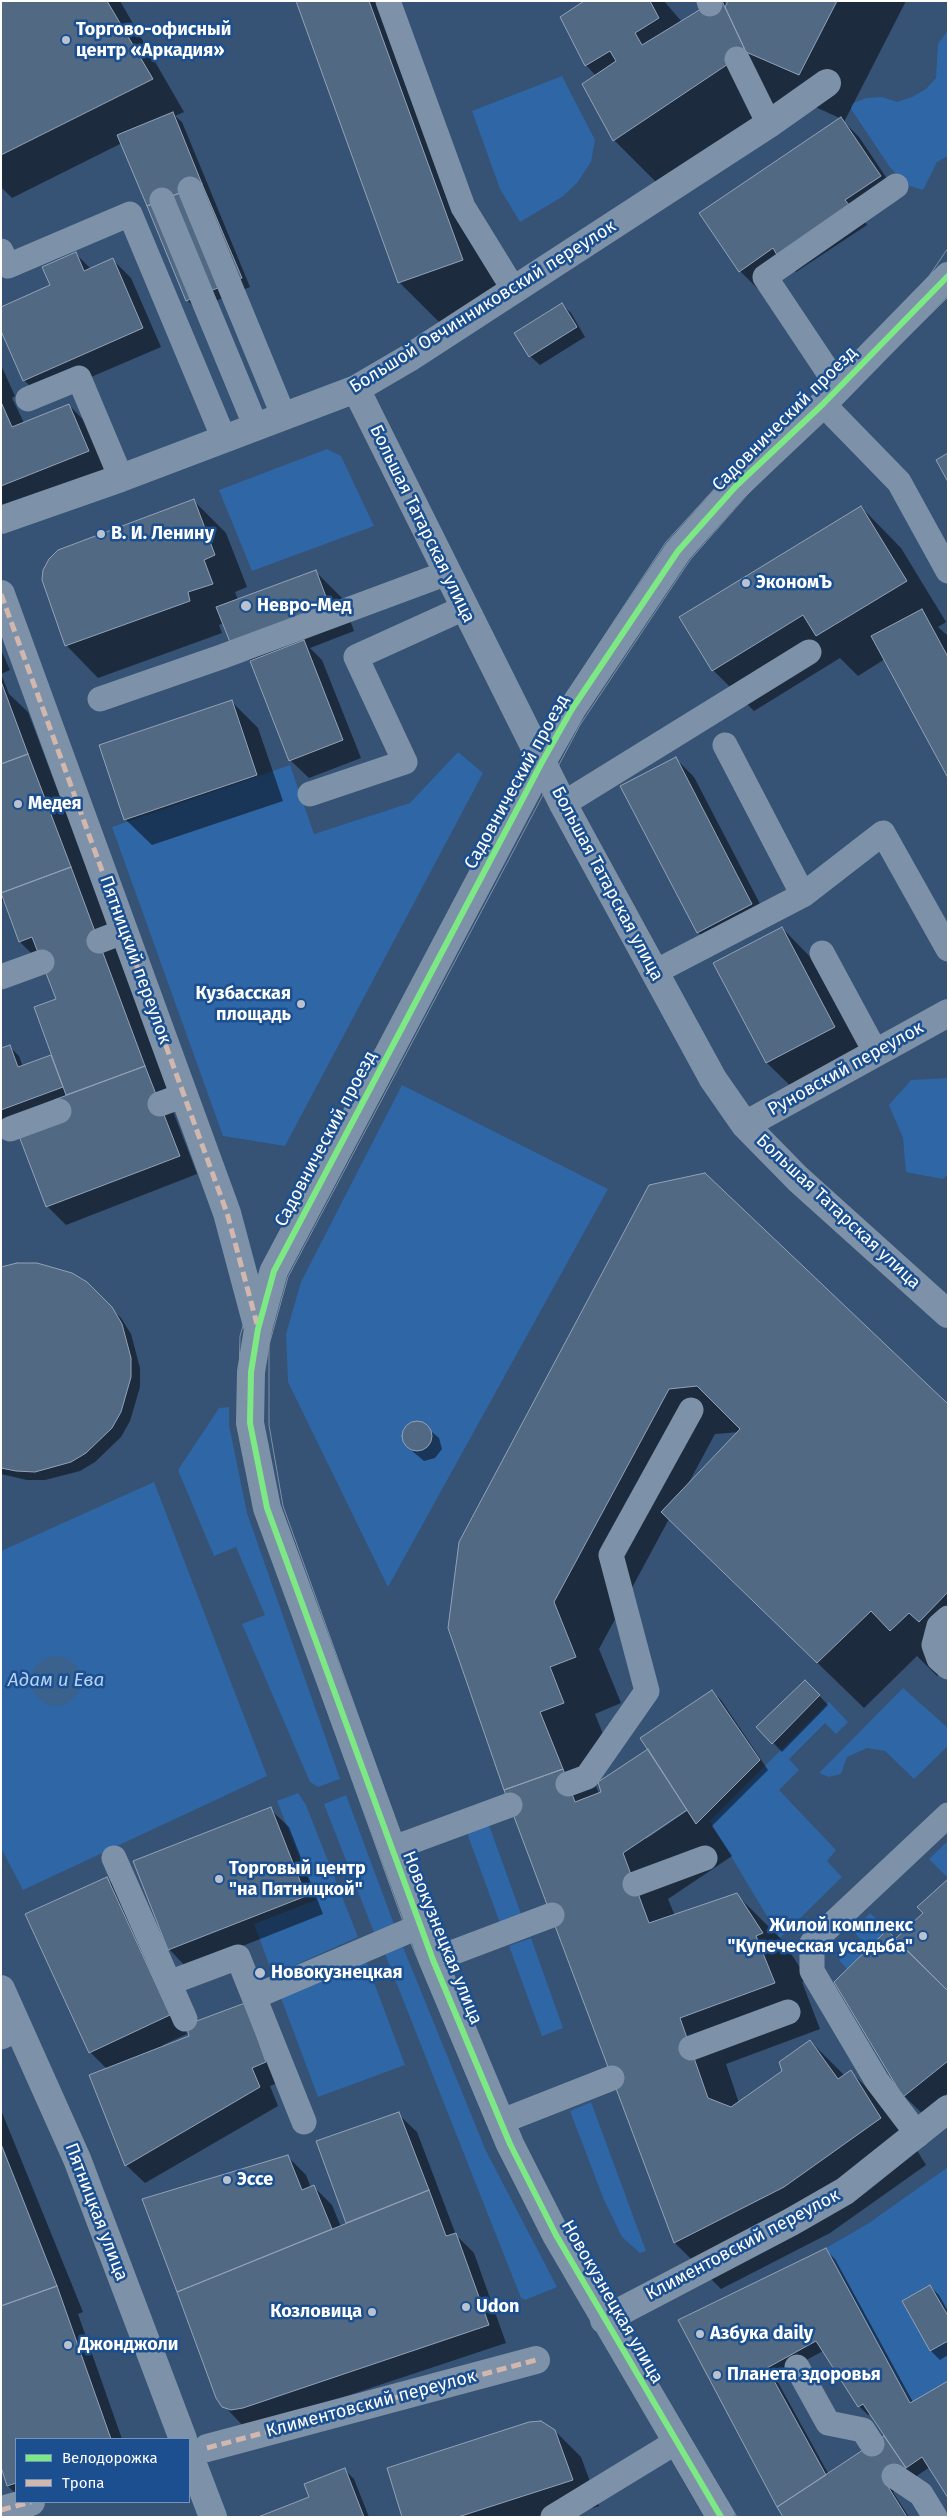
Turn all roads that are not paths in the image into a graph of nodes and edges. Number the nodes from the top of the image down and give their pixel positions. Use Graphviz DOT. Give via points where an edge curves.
graph roads {
  1 [pos="388,1"];
  2 [pos="736,59"];
  3 [pos="827,83"];
  4 [pos="769,124"];
  5 [pos="896,186"];
  6 [pos="190,189"];
  7 [pos="162,200"];
  8 [pos="1,252"];
  9 [pos="948,276"];
  10 [pos="514,290"];
  11 [pos="356,389"];
  12 [pos="831,396"];
  13 [pos="28,399"];
  14 [pos="284,417"];
  15 [pos="256,427"];
  16 [pos="224,440"];
  17 [pos="121,478"];
  18 [pos="1,520"];
  19 [pos="948,570"];
  20 [pos="447,573"];
  21 [pos="1,594"];
  22 [pos="464,608"];
  23 [pos="809,652"];
  24 [pos="100,699"];
  25 [pos="725,745"];
  26 [pos="542,762"];
  27 [pos="310,794"];
  28 [pos="563,804"];
  29 [pos="803,895"];
  30 [pos="124,930"];
  31 [pos="99,941"];
  32 [pos="948,949"];
  33 [pos="822,953"];
  34 [pos="42,962"];
  35 [pos="655,972"];
  36 [pos="1,977"];
  37 [pos="948,1014"];
  38 [pos="876,1053"];
  39 [pos="59,1111"];
  40 [pos="745,1125"];
  41 [pos="10,1130"];
  42 [pos="948,1314"];
  43 [pos="258,1329"];
  44 [pos="691,1410"];
  45 [pos="948,1618"];
  46 [pos="948,1668"];
  47 [pos="568,1784"];
  48 [pos="510,1805"];
  49 [pos="948,1815"];
  50 [pos="391,1849"];
  51 [pos="114,1858"];
  52 [pos="705,1858"];
  53 [pos="634,1884"];
  54 [pos="552,1915"];
  55 [pos="420,1926"];
  56 [pos="433,1960"];
  57 [pos="169,1983"];
  58 [pos="1,1989"];
  59 [pos="254,1996"];
  60 [pos="788,2012"];
  61 [pos="185,2019"];
  62 [pos="10,2033"];
  63 [pos="691,2048"];
  64 [pos="612,2078"];
  65 [pos="948,2109"];
  66 [pos="304,2122"];
  67 [pos="500,2122"];
  68 [pos="918,2135"];
  69 [pos="604,2320"];
  70 [pos="536,2360"];
  71 [pos="797,2367"];
  72 [pos="189,2438"];
  73 [pos="676,2442"];
  74 [pos="872,2444"];
  75 [pos="193,2447"];
  76 [pos="894,2476"];
  77 [pos="27,2503"];
  78 [pos="1,2510"];
  79 [pos="213,2517"];
  80 [pos="553,2517"];
  81 [pos="721,2517"];
  82 [pos="935,2517"];
  1 -- 10 [label="lane" via="463,207"];
  2 -- 4 [label="lane"];
  3 -- 4 [label="street, Большой Овчинниковский переулок"];
  4 -- 10 [label="street, Большой Овчинниковский переулок"];
  5 -- 12 [label="lane" via="765,277"];
  6 -- 14 [label="lane"];
  7 -- 15 [label="lane"];
  8 -- 16 [label="lane" via="8,266 130,214"];
  9 -- 12 [label="street, Садовнический проезд"];
  10 -- 11 [label="street, Большой Овчинниковский переулок"];
  11 -- 14 [label="street, Большой Овчинниковский переулок"];
  11 -- 20 [label="street, Большая Татарская улица"];
  12 -- 19 [label="lane" via="899,482"];
  12 -- 26 [label="street, Садовнический проезд" via="736,486 678,551 572,709"];
  13 -- 17 [label="lane" via="79,378"];
  14 -- 15 [label="street, Большой Овчинниковский переулок"];
  15 -- 16 [label="street, Большой Овчинниковский переулок"];
  16 -- 17 [label="street, Большой Овчинниковский переулок"];
  17 -- 18 [label="street, Большой Овчинниковский переулок"];
  20 -- 22 [label="street, Большая Татарская улица"];
  20 -- 24 [label="lane"];
  21 -- 30 [label="street, Пятницкий переулок"];
  22 -- 26 [label="street, Большая Татарская улица"];
  22 -- 27 [label="lane" via="356,658 405,762"];
  23 -- 28 [label="lane"];
  25 -- 29 [label="lane"];
  26 -- 28 [label="street, Большая Татарская улица"];
  26 -- 43 [label="street, Садовнический проезд" via="274,1271"];
  28 -- 35 [label="street, Большая Татарская улица"];
  29 -- 32 [label="lane" via="883,832"];
  29 -- 35 [label="lane"];
  30 -- 31 [label="lane"];
  30 -- 43 [label="street, Пятницкий переулок" via="172,1099 227,1213"];
  33 -- 38 [label="lane"];
  34 -- 36 [label="lane"];
  35 -- 40 [label="street, Большая Татарская улица" via="713,1080"];
  37 -- 38 [label="street, Руновский переулок"];
  38 -- 40 [label="street, Руновский переулок"];
  39 -- 41 [label="lane"];
  40 -- 42 [label="street, Большая Татарская улица" via="798,1178"];
  43 -- 50 [label="street, Новокузнецкая улица" via="251,1372 250,1423 267,1508"];
  44 -- 47 [label="lane" via="611,1555 647,1691 587,1777"];
  45 -- 46 [label="lane" via="939,1626 934,1645 939,1659"];
  48 -- 50 [label="lane"];
  49 -- 68 [label="lane" via="812,1943 812,1971 877,2082"];
  50 -- 55 [label="street, Новокузнецкая улица"];
  51 -- 57 [label="lane"];
  52 -- 53 [label="lane"];
  54 -- 56 [label="lane"];
  55 -- 56 [label="street, Новокузнецкая улица"];
  55 -- 59 [label="lane"];
  56 -- 67 [label="street, Новокузнецкая улица"];
  57 -- 59 [label="lane" via="238,1957"];
  57 -- 61 [label="lane"];
  58 -- 62 [label="street, Пятницкая улица"];
  59 -- 66 [label="lane"];
  60 -- 63 [label="lane"];
  62 -- 72 [label="street, Пятницкая улица" via="77,2159"];
  64 -- 67 [label="lane"];
  65 -- 68 [label="street, Климентовский переулок"];
  67 -- 69 [label="street, Новокузнецкая улица" via="556,2236"];
  68 -- 69 [label="street, Климентовский переулок" via="838,2195"];
  69 -- 73 [label="street, Новокузнецкая улица"];
  70 -- 75 [label="street, Климентовский переулок"];
  71 -- 74 [label="lane" via="828,2423 863,2430"];
  73 -- 80 [label="lane"];
  73 -- 81 [label="street, Новокузнецкая улица"];
  75 -- 79 [label="street, Пятницкая улица"];
  76 -- 82 [label="lane" via="921,2494"];
  77 -- 78 [label="street"];
}
